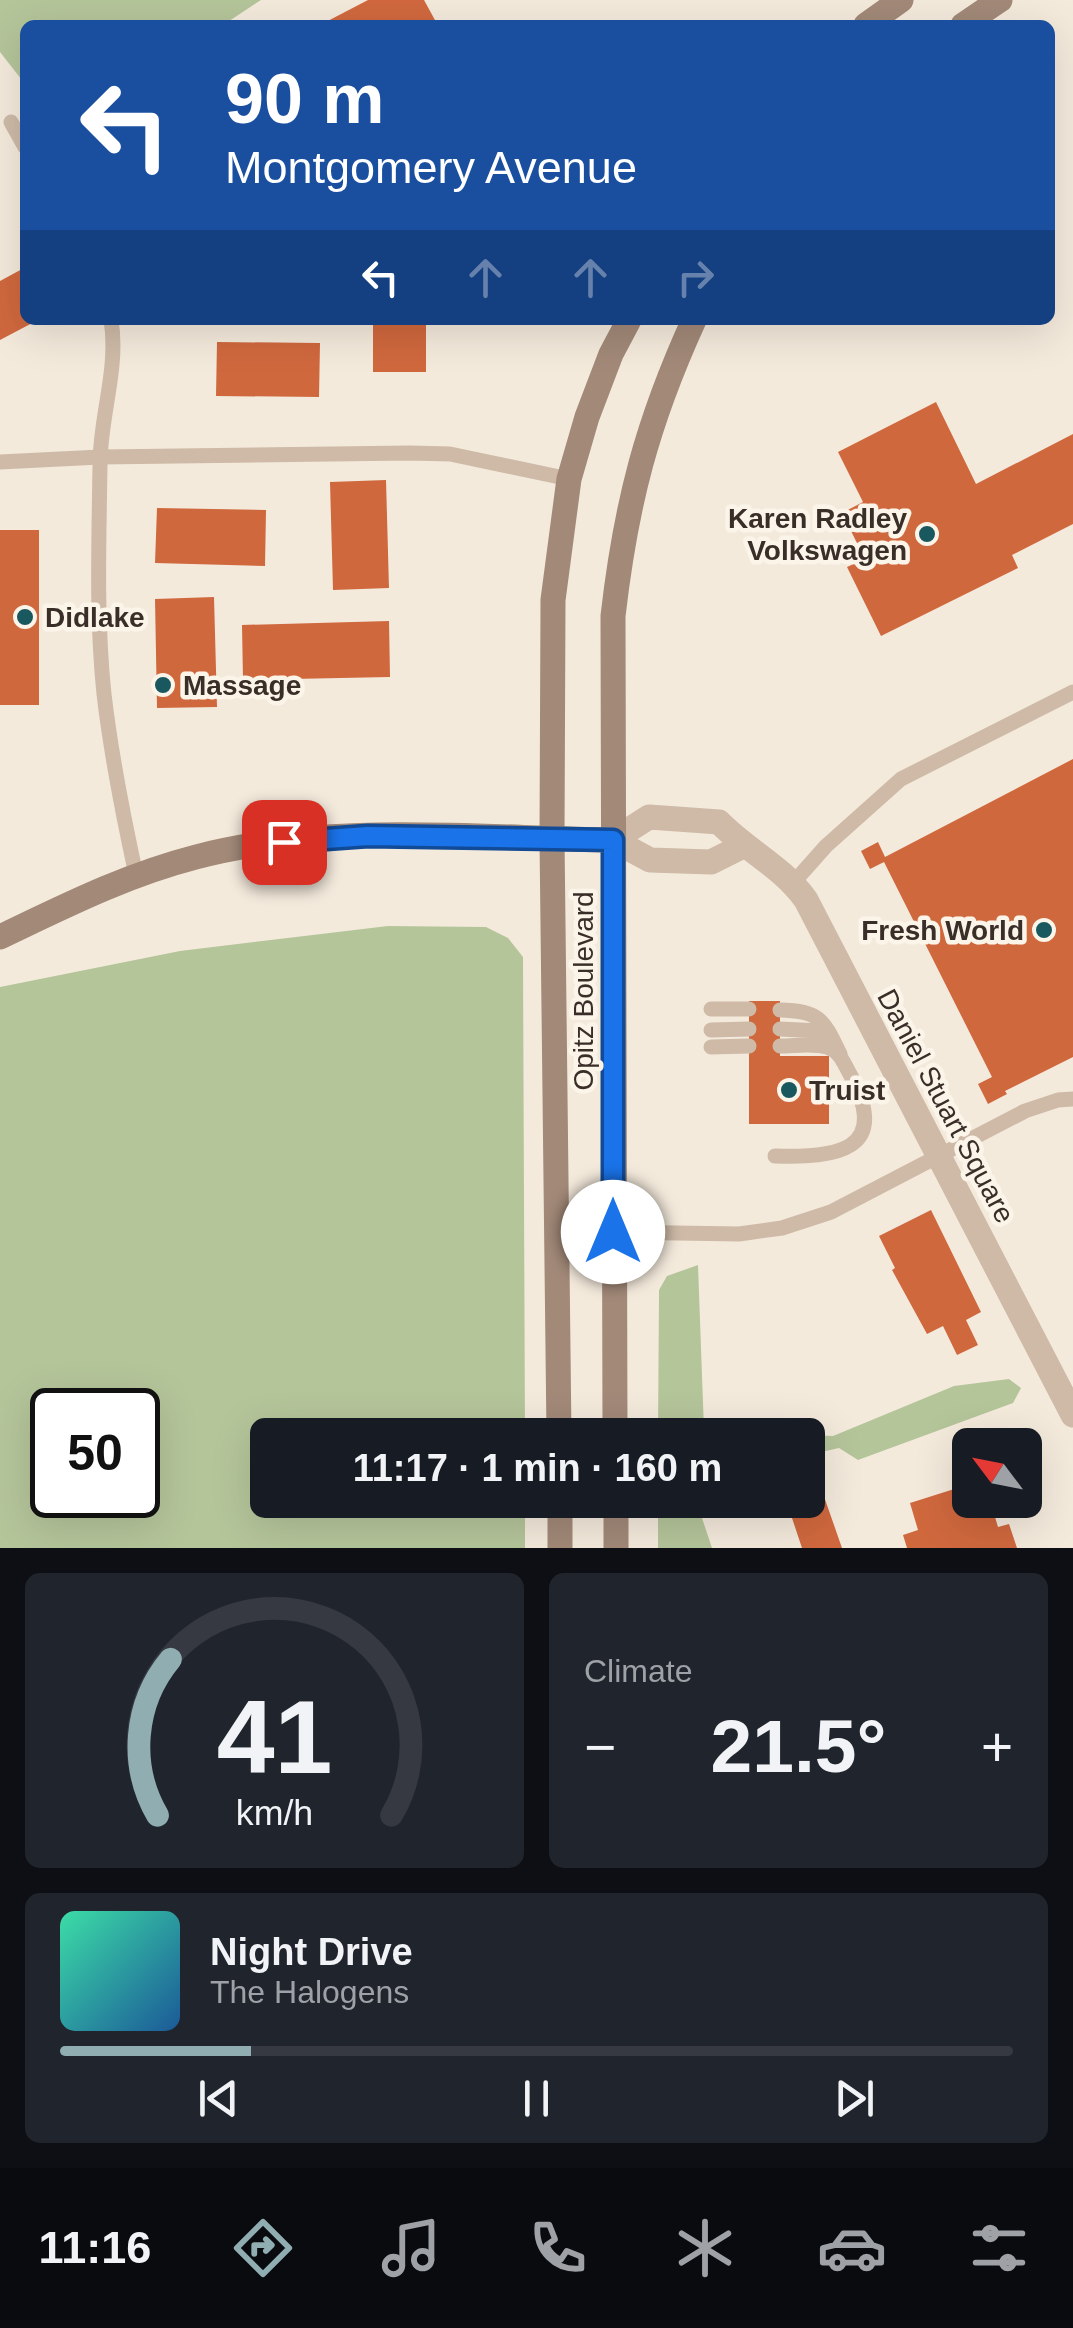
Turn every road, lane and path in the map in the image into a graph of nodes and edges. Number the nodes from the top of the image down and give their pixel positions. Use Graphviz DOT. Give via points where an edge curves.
graph roads {
  1 [pos="901,0"];
  2 [pos="918,0"];
  3 [pos="1000,0"];
  4 [pos="873,20"];
  5 [pos="896,20"];
  6 [pos="971,20"];
  7 [pos="11,122"];
  8 [pos="20,139"];
  9 [pos="112,325"];
  10 [pos="626,325"];
  11 [pos="684,325"];
  12 [pos="692,325"];
  13 [pos="664,386"];
  14 [pos="100,457"];
  15 [pos="0,462"];
  16 [pos="569,480"];
  17 [pos="1073,692"];
  18 [pos="552,839"];
  19 [pos="613,840"];
  20 [pos="742,846"];
  21 [pos="136,874"];
  22 [pos="794,882"];
  23 [pos="0,938"];
  24 [pos="712,1008"];
  25 [pos="749,1010"];
  26 [pos="780,1010"];
  27 [pos="711,1038"];
  28 [pos="749,1038"];
  29 [pos="780,1038"];
  30 [pos="842,1057"];
  31 [pos="1073,1099"];
  32 [pos="775,1156"];
  33 [pos="940,1156"];
  34 [pos="613,1232"];
  35 [pos="1073,1415"];
  36 [pos="559,1418"];
  37 [pos="615,1418"];
  38 [pos="560,1518"];
  39 [pos="616,1518"];
  40 [pos="560,1548"];
  41 [pos="616,1548"];
  1 -- 4 [label="main road"];
  2 -- 5 [label="main road"];
  3 -- 6 [label="main road"];
  7 -- 8 [label="lane"];
  9 -- 14 [label="lane"];
  10 -- 16 [label="main road, Opitz Boulevard" via="587,416"];
  11 -- 13 [label="main road"];
  12 -- 13 [label="main road, Opitz Boulevard"];
  13 -- 19 [label="main road, Opitz Boulevard" via="640,456 617,579"];
  14 -- 15 [label="lane"];
  14 -- 16 [label="lane" via="450,454"];
  14 -- 21 [label="lane" via="104,692"];
  16 -- 18 [label="main road, Opitz Boulevard" via="553,600"];
  17 -- 22 [label="lane" via="900,779"];
  18 -- 19 [label="main road"];
  18 -- 21 [label="main road" via="368,836 284,842"];
  18 -- 36 [label="main road, Opitz Boulevard"];
  19 -- 20 [label="street" via="650,860 711,862"];
  19 -- 20 [label="street, Daniel Stuart Square" via="650,816 719,822"];
  19 -- 34 [label="main road, Opitz Boulevard"];
  20 -- 22 [label="street, Daniel Stuart Square"];
  21 -- 23 [label="main road"];
  22 -- 33 [label="street, Daniel Stuart Square"];
  24 -- 25 [label="lane"];
  26 -- 30 [label="lane" via="804,1010 824,1022"];
  27 -- 28 [label="lane"];
  29 -- 30 [label="lane" via="831,1048"];
  30 -- 32 [label="lane" via="862,1094 860,1136 826,1156"];
  31 -- 33 [label="lane" via="1025,1111"];
  33 -- 34 [label="lane" via="831,1212 782,1228"];
  33 -- 35 [label="street, Daniel Stuart Square"];
  34 -- 37 [label="main road, Opitz Boulevard"];
  38 -- 40 [label="main road"];
  39 -- 41 [label="main road"];
}
